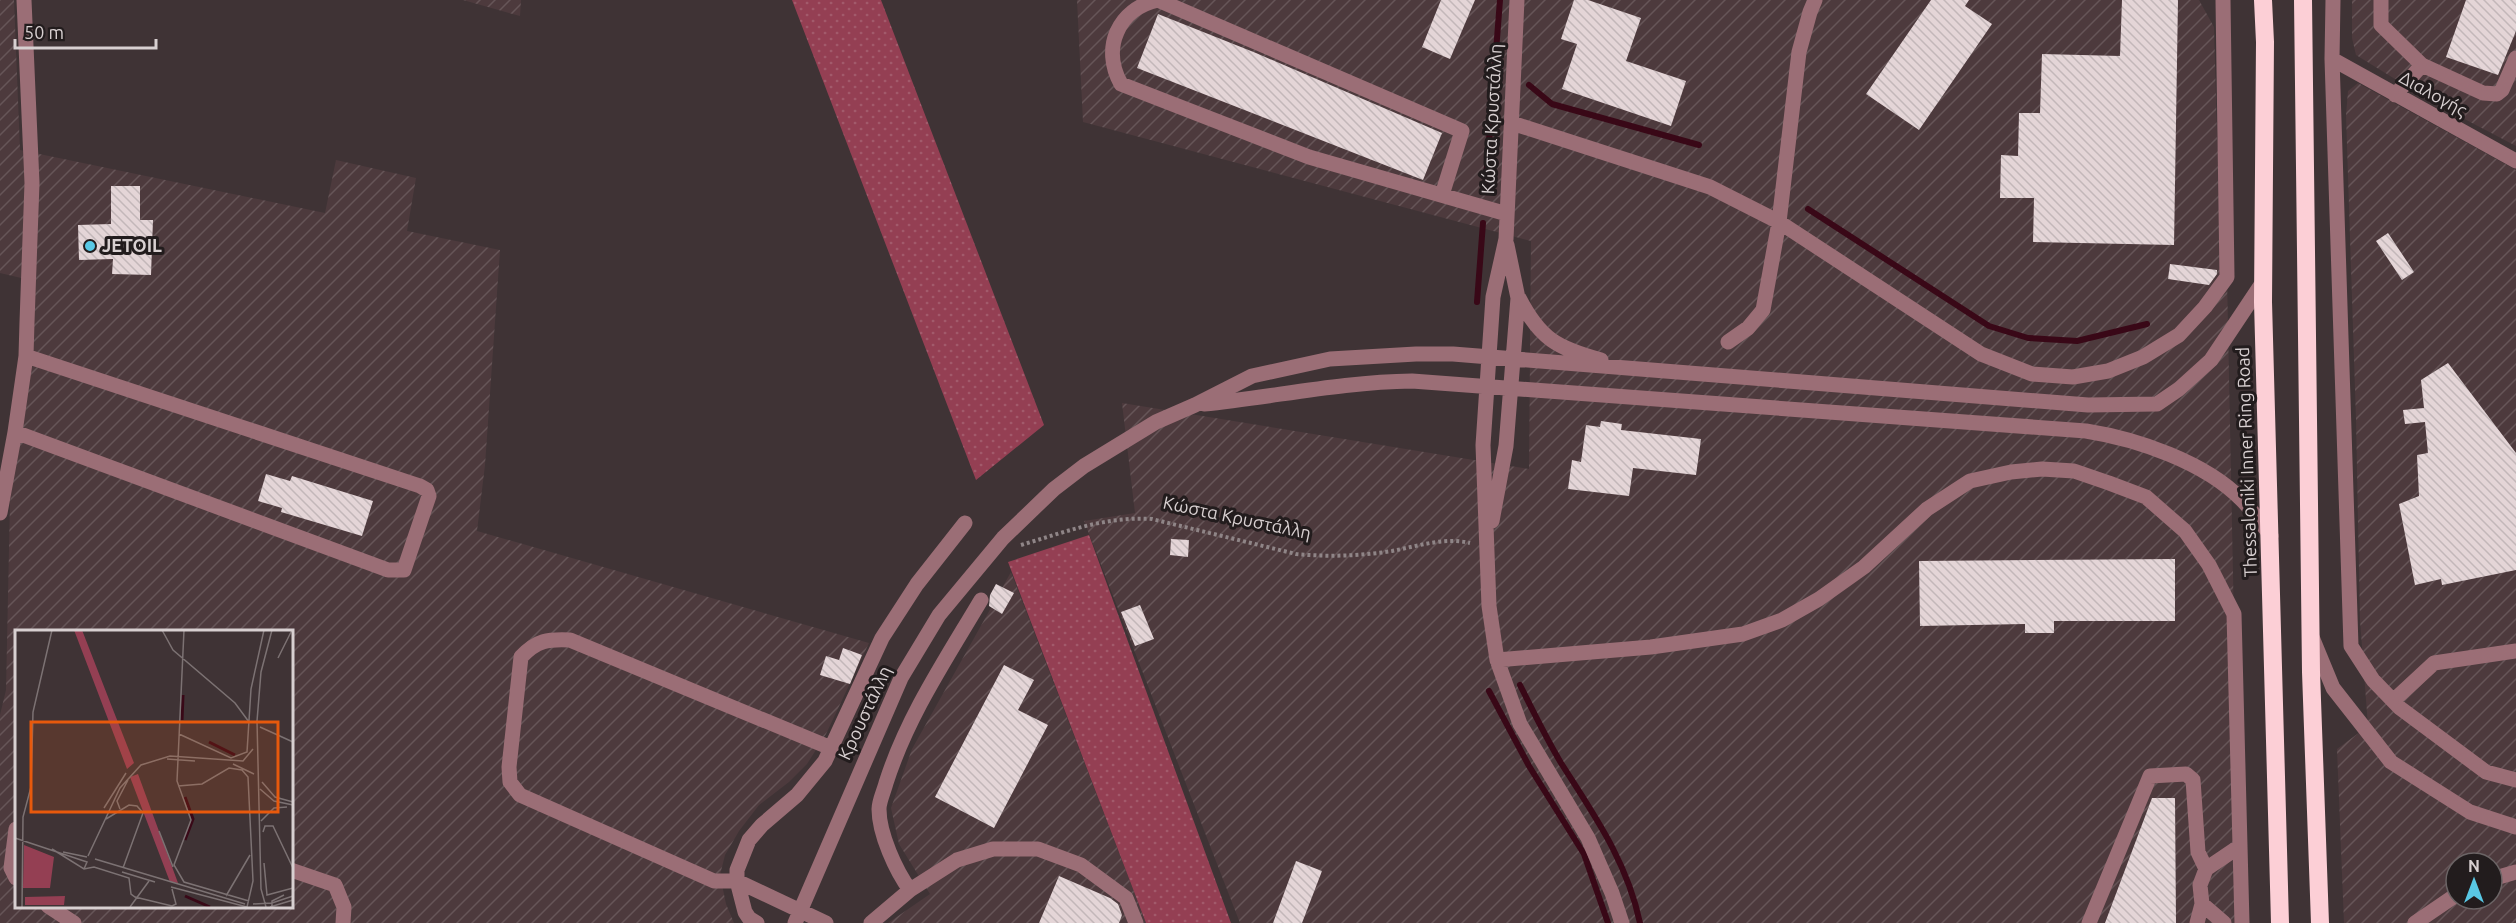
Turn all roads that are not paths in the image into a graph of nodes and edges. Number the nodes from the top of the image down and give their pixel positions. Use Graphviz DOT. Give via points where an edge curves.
graph roads {
  1 [pos="24,0"];
  2 [pos="1517,0"];
  3 [pos="1815,0"];
  4 [pos="2212,0"];
  5 [pos="2223,0"];
  6 [pos="2263,0"];
  7 [pos="2303,0"];
  8 [pos="2333,0"];
  9 [pos="2381,0"];
  10 [pos="2224,17"];
  11 [pos="2516,58"];
  12 [pos="2332,59"];
  13 [pos="2422,65"];
  14 [pos="2395,95"];
  15 [pos="1512,123"];
  16 [pos="2516,161"];
  17 [pos="1442,195"];
  18 [pos="1508,214"];
  19 [pos="1779,222"];
  20 [pos="1506,239"];
  21 [pos="2263,282"];
  22 [pos="1518,298"];
  23 [pos="1728,342"];
  24 [pos="26,356"];
  25 [pos="1488,357"];
  26 [pos="1514,359"];
  27 [pos="1644,371"];
  28 [pos="1486,385"];
  29 [pos="1511,387"];
  30 [pos="1195,405"];
  31 [pos="15,432"];
  32 [pos="0,513"];
  33 [pos="965,523"];
  34 [pos="2271,536"];
  35 [pos="1488,549"];
  36 [pos="981,600"];
  37 [pos="2311,635"];
  38 [pos="2516,651"];
  39 [pos="1497,660"];
  40 [pos="2393,701"];
  41 [pos="831,748"];
  42 [pos="2516,780"];
  43 [pos="2516,827"];
  44 [pos="15,837"];
  45 [pos="2240,846"];
  46 [pos="2206,869"];
  47 [pos="292,870"];
  48 [pos="15,876"];
  49 [pos="737,881"];
  50 [pos="910,890"];
  51 [pos="2444,903"];
  52 [pos="2202,904"];
  53 [pos="51,908"];
  54 [pos="797,917"];
  55 [pos="74,923"];
  56 [pos="343,923"];
  57 [pos="757,923"];
  58 [pos="826,923"];
  59 [pos="871,923"];
  60 [pos="1136,923"];
  61 [pos="1622,923"];
  62 [pos="2089,923"];
  63 [pos="2197,923"];
  64 [pos="2224,923"];
  65 [pos="2242,923"];
  66 [pos="2280,923"];
  67 [pos="2320,923"];
  68 [pos="2415,923"];
  1 -- 24 [label="street" via="32,183"];
  2 -- 15 [label="street, Κώστα Κρυστάλλη"];
  3 -- 19 [label="street" via="1799,52"];
  4 -- 10 [label="street"];
  5 -- 10 [label="street"];
  6 -- 21 [label="highway, Thessaloniki Inner Ring Road"];
  7 -- 37 [label="highway"];
  8 -- 12 [label="street"];
  9 -- 13 [label="street" via="2381,25"];
  10 -- 19 [label="street" via="2227,277 2179,335 2143,357 2108,371 2073,377 2032,374 1981,354"];
  11 -- 13 [label="street" via="2502,90 2491,94"];
  12 -- 14 [label="street, Διαλογής"];
  12 -- 40 [label="street" via="2351,646 2373,680"];
  13 -- 14 [label="street"];
  14 -- 16 [label="street, Διαλογής"];
  15 -- 18 [label="street, Κώστα Κρυστάλλη"];
  15 -- 19 [label="street" via="1710,187"];
  17 -- 17 [label="street" via="1462,131 1158,0 1128,15 1115,34 1111,54 1121,84 1309,157"];
  17 -- 18 [label="street"];
  18 -- 20 [label="street, Κώστα Κρυστάλλη"];
  19 -- 23 [label="street" via="1763,309 1748,328"];
  20 -- 22 [label="street, Κώστα Κρυστάλλη"];
  20 -- 25 [label="street, Κώστα Κρυστάλλη" via="1493,297"];
  21 -- 27 [label="street" via="2211,360 2157,404 2088,405"];
  21 -- 34 [label="highway, Thessaloniki Inner Ring Road"];
  22 -- 26 [label="street, Κώστα Κρυστάλλη"];
  22 -- 27 [label="street" via="1530,321 1557,346"];
  24 -- 31 [label="street"];
  24 -- 31 [label="street" via="420,486 428,490 429,496 404,570 397,572"];
  25 -- 26 [label="street"];
  25 -- 28 [label="street, Κώστα Κρυστάλλη"];
  25 -- 30 [label="street" via="1416,354 1330,359 1252,376"];
  26 -- 27 [label="street"];
  26 -- 29 [label="street, Κώστα Κρυστάλλη"];
  28 -- 29 [label="street"];
  28 -- 30 [label="street" via="1373,381"];
  28 -- 35 [label="street, Κώστα Κρυστάλλη" via="1483,445"];
  29 -- 34 [label="street" via="2114,436 2188,463 2213,478 2241,498"];
  29 -- 35 [label="street, Κώστα Κρυστάλλη" via="1506,446"];
  30 -- 54 [label="street, Κρουστάλλη" via="1156,422 1084,466 1025,515 1009,542 939,615 901,678"];
  31 -- 32 [label="street"];
  33 -- 41 [label="street" via="917,584 882,638"];
  34 -- 66 [label="highway, Thessaloniki Inner Ring Road"];
  35 -- 39 [label="street, Κώστα Κρυστάλλη" via="1489,606"];
  36 -- 50 [label="street" via="929,686 900,744 879,808 881,826 899,874"];
  37 -- 43 [label="street" via="2333,688 2391,762 2470,812"];
  37 -- 67 [label="highway"];
  38 -- 40 [label="street" via="2434,663"];
  39 -- 45 [label="street" via="1651,647 1743,634 1782,620 1819,599 1864,567 1927,509 1970,481 2011,472 2074,471 2146,497 2185,531 2209,565 2234,614"];
  39 -- 61 [label="street, Κώστα Κρυστάλλη" via="1520,724 1588,838"];
  40 -- 42 [label="street" via="2486,772"];
  41 -- 49 [label="street" via="797,795 749,840 737,870"];
  41 -- 49 [label="street" via="570,640 553,639 533,645 522,657 509,767 510,782 520,795 714,881"];
  44 -- 48 [label="street" via="11,868"];
  45 -- 46 [label="street"];
  45 -- 65 [label="street"];
  46 -- 52 [label="street" via="2199,885"];
  46 -- 62 [label="street" via="2198,852 2193,780 2186,774 2150,776"];
  47 -- 56 [label="street" via="335,885 344,907"];
  49 -- 54 [label="street"];
  49 -- 57 [label="street" via="745,912"];
  50 -- 59 [label="street"];
  50 -- 60 [label="street" via="957,860 993,849 1038,849 1081,865 1107,882 1126,898"];
  51 -- 68 [label="street"];
  52 -- 63 [label="street"];
  52 -- 64 [label="street"];
  53 -- 55 [label="street"];
  54 -- 58 [label="street"];
}
